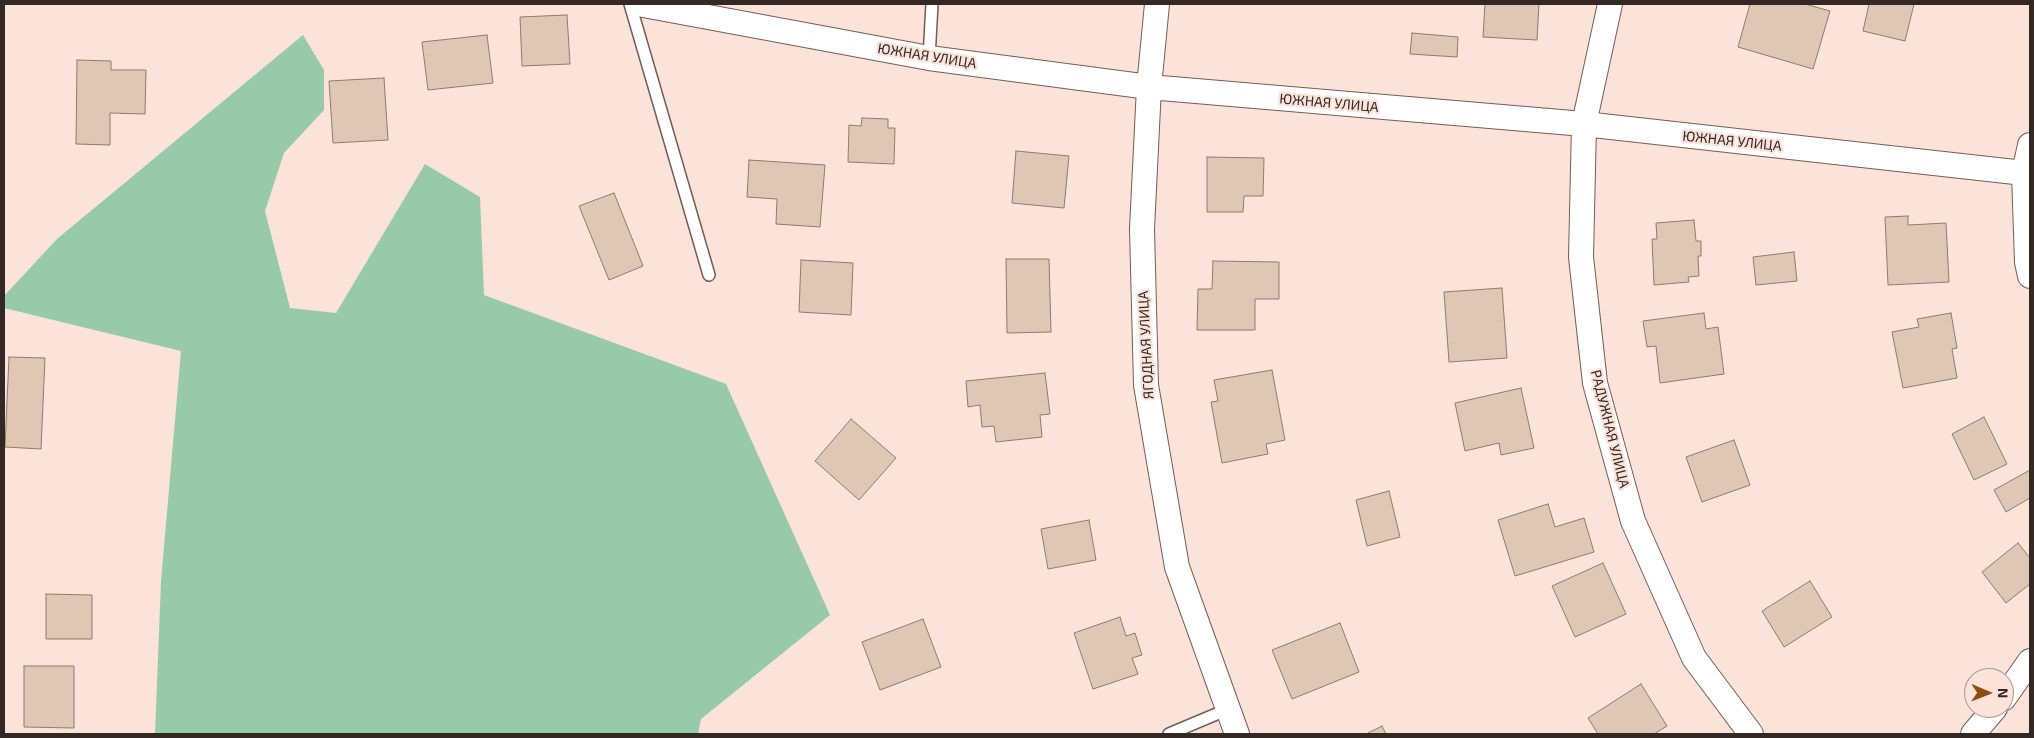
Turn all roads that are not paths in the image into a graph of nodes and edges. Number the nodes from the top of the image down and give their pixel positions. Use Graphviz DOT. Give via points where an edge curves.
graph roads {
  1 [pos="630,4"];
  2 [pos="638,4"];
  3 [pos="932,4"];
  4 [pos="1157,4"];
  5 [pos="1610,4"];
  6 [pos="928,58"];
  7 [pos="1149,87"];
  8 [pos="1584,124"];
  9 [pos="2030,145"];
  10 [pos="2024,172"];
  11 [pos="709,275"];
  12 [pos="2030,276"];
  13 [pos="2030,661"];
  14 [pos="2014,684"];
  15 [pos="1226,710"];
  16 [pos="1986,718"];
  17 [pos="1169,734"];
  18 [pos="1237,734"];
  19 [pos="1751,734"];
  20 [pos="1972,734"];
  1 -- 11 [label="lane"];
  2 -- 6 [label="street, ЮЖНАЯ УЛИЦА"];
  3 -- 6 [label="lane"];
  4 -- 7 [label="street, ЯГОДНАЯ УЛИЦА"];
  5 -- 8 [label="street, РАДУЖНАЯ УЛИЦА"];
  6 -- 7 [label="street, ЮЖНАЯ УЛИЦА"];
  7 -- 8 [label="street, ЮЖНАЯ УЛИЦА"];
  7 -- 15 [label="street, ЯГОДНАЯ УЛИЦА" via="1142,230 1146,385 1177,567"];
  8 -- 10 [label="street, ЮЖНАЯ УЛИЦА"];
  8 -- 19 [label="street, РАДУЖНАЯ УЛИЦА" via="1581,257 1596,383 1633,521 1694,658"];
  9 -- 10 [label="street"];
  10 -- 12 [label="street"];
  13 -- 14 [label="street"];
  15 -- 17 [label="lane"];
  15 -- 18 [label="street, ЯГОДНАЯ УЛИЦА"];
  16 -- 20 [label="street"];
}
